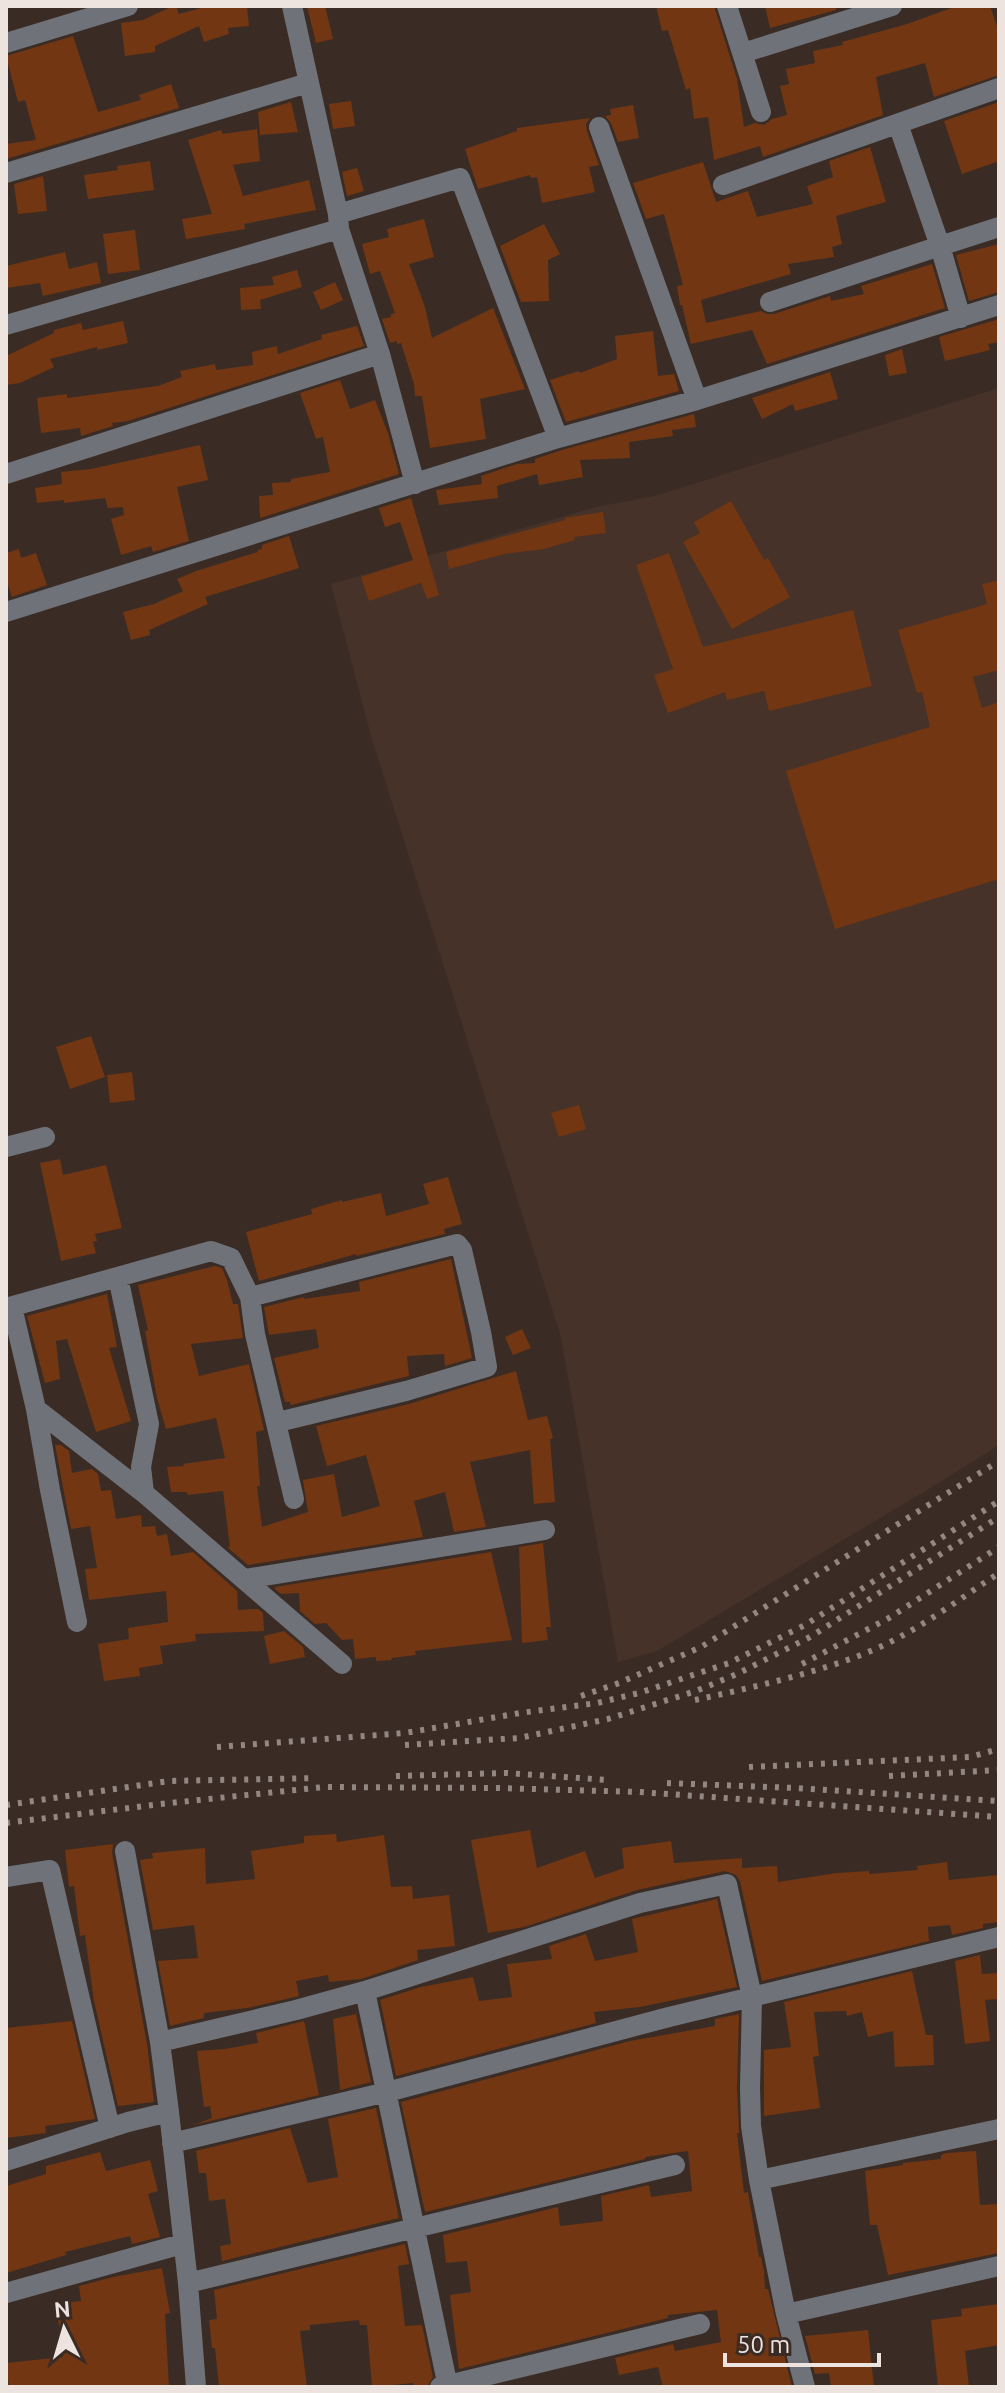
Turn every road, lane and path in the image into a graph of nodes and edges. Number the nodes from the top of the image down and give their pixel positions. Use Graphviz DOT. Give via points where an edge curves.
graph roads {
  1 [pos="128,6"];
  2 [pos="292,6"];
  3 [pos="727,6"];
  4 [pos="881,8"];
  5 [pos="6,43"];
  6 [pos="743,53"];
  7 [pos="308,83"];
  8 [pos="999,88"];
  9 [pos="761,112"];
  10 [pos="898,124"];
  11 [pos="599,127"];
  12 [pos="6,173"];
  13 [pos="723,185"];
  14 [pos="338,222"];
  15 [pos="999,227"];
  16 [pos="940,246"];
  17 [pos="770,302"];
  18 [pos="999,305"];
  19 [pos="961,318"];
  20 [pos="6,325"];
  21 [pos="380,354"];
  22 [pos="697,400"];
  23 [pos="558,438"];
  24 [pos="6,474"];
  25 [pos="415,484"];
  26 [pos="6,612"];
  27 [pos="45,1137"];
  28 [pos="6,1147"];
  29 [pos="118,1277"];
  30 [pos="250,1297"];
  31 [pos="9,1307"];
  32 [pos="36,1409"];
  33 [pos="278,1422"];
  34 [pos="144,1493"];
  35 [pos="294,1499"];
  36 [pos="545,1530"];
  37 [pos="245,1579"];
  38 [pos="77,1622"];
  39 [pos="342,1664"];
  40 [pos="125,1851"];
  41 [pos="6,1877"];
  42 [pos="999,1937"];
  43 [pos="365,1991"];
  44 [pos="752,1997"];
  45 [pos="160,2042"];
  46 [pos="387,2092"];
  47 [pos="169,2112"];
  48 [pos="110,2128"];
  49 [pos="999,2129"];
  50 [pos="172,2143"];
  51 [pos="6,2161"];
  52 [pos="675,2165"];
  53 [pos="759,2180"];
  54 [pos="414,2229"];
  55 [pos="182,2244"];
  56 [pos="999,2266"];
  57 [pos="188,2283"];
  58 [pos="6,2293"];
  59 [pos="786,2314"];
  60 [pos="700,2324"];
  61 [pos="196,2387"];
  62 [pos="445,2387"];
  63 [pos="805,2387"];
  1 -- 5 [label="street"];
  2 -- 7 [label="street"];
  3 -- 6 [label="street"];
  4 -- 6 [label="street"];
  6 -- 9 [label="street"];
  7 -- 12 [label="street"];
  7 -- 14 [label="street"];
  8 -- 10 [label="street"];
  10 -- 13 [label="street"];
  10 -- 16 [label="street"];
  11 -- 22 [label="street"];
  14 -- 20 [label="street"];
  14 -- 21 [label="street"];
  14 -- 23 [label="street" via="460,178"];
  15 -- 16 [label="street"];
  16 -- 17 [label="street"];
  16 -- 19 [label="street"];
  18 -- 19 [label="street"];
  19 -- 22 [label="street"];
  21 -- 24 [label="street"];
  21 -- 25 [label="street"];
  22 -- 23 [label="street"];
  23 -- 25 [label="street"];
  25 -- 26 [label="street"];
  27 -- 28 [label="street"];
  29 -- 30 [label="street" via="211,1251 231,1258"];
  29 -- 31 [label="street"];
  29 -- 34 [label="street" via="149,1424 141,1467"];
  30 -- 33 [label="street"];
  30 -- 33 [label="street" via="457,1244 481,1332 487,1367"];
  31 -- 32 [label="street"];
  32 -- 34 [label="street"];
  32 -- 38 [label="street"];
  33 -- 35 [label="street"];
  34 -- 37 [label="street"];
  36 -- 37 [label="street"];
  37 -- 39 [label="street"];
  40 -- 45 [label="street"];
  41 -- 48 [label="street" via="50,1870"];
  42 -- 44 [label="street"];
  43 -- 44 [label="street" via="640,1903 727,1884"];
  43 -- 45 [label="street"];
  43 -- 46 [label="street"];
  44 -- 46 [label="street"];
  44 -- 53 [label="street" via="751,2126"];
  45 -- 47 [label="street"];
  46 -- 50 [label="street"];
  46 -- 54 [label="street"];
  47 -- 48 [label="street"];
  47 -- 50 [label="street"];
  48 -- 51 [label="street"];
  49 -- 53 [label="street"];
  50 -- 55 [label="street"];
  52 -- 54 [label="street"];
  53 -- 59 [label="street"];
  54 -- 57 [label="street"];
  54 -- 62 [label="street"];
  55 -- 57 [label="street"];
  55 -- 58 [label="street"];
  56 -- 59 [label="street"];
  57 -- 61 [label="street"];
  59 -- 63 [label="street"];
  60 -- 62 [label="street"];
}
